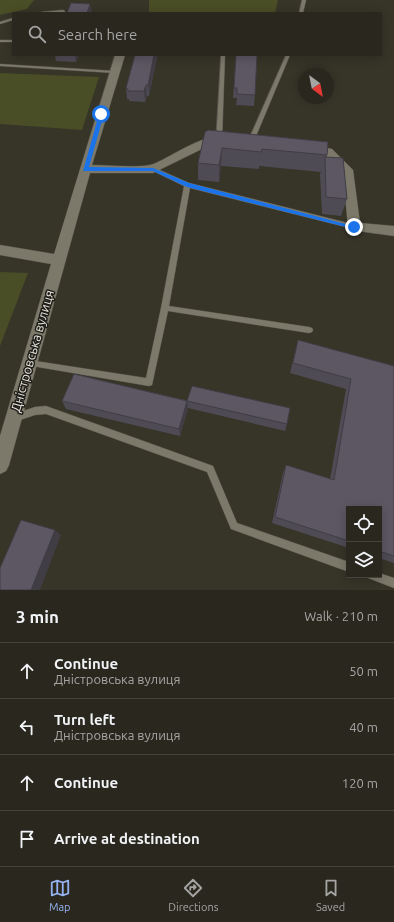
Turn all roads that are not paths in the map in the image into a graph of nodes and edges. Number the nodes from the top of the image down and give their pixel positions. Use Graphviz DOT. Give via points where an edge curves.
graph roads {
  1 [pos="304,0"];
  2 [pos="52,12"];
  3 [pos="62,12"];
  4 [pos="301,12"];
  5 [pos="12,20"];
  6 [pos="0,23"];
  7 [pos="0,41"];
  8 [pos="12,41"];
  9 [pos="120,56"];
  10 [pos="223,56"];
  11 [pos="288,56"];
  12 [pos="0,66"];
  13 [pos="115,72"];
  14 [pos="219,142"];
  15 [pos="248,142"];
  16 [pos="298,147"];
  17 [pos="85,169"];
  18 [pos="153,170"];
  19 [pos="187,185"];
  20 [pos="354,227"];
  21 [pos="394,231"];
  22 [pos="0,250"];
  23 [pos="59,260"];
  24 [pos="165,308"];
  25 [pos="309,330"];
  26 [pos="29,363"];
  27 [pos="13,418"];
  28 [pos="0,465"];
  29 [pos="346,566"];
  30 [pos="380,578"];
  31 [pos="394,583"];
  1 -- 4 [label="lane"];
  2 -- 3 [label="lane"];
  5 -- 6 [label="lane"];
  7 -- 8 [label="lane"];
  9 -- 13 [label="street, Дністровська вулиця"];
  10 -- 14 [label="lane"];
  11 -- 15 [label="lane"];
  12 -- 13 [label="lane"];
  13 -- 17 [label="street, Дністровська вулиця"];
  14 -- 15 [label="street"];
  14 -- 18 [label="street" via="206,142"];
  16 -- 20 [label="street" via="328,152 349,173"];
  17 -- 18 [label="street"];
  17 -- 23 [label="street, Дністровська вулиця"];
  18 -- 19 [label="lane"];
  19 -- 20 [label="lane"];
  19 -- 24 [label="lane"];
  20 -- 21 [label="street"];
  22 -- 23 [label="street"];
  23 -- 26 [label="street, Дністровська вулиця"];
  24 -- 25 [label="lane"];
  24 -- 26 [label="lane" via="149,382"];
  26 -- 27 [label="street, Дністровська вулиця"];
  27 -- 28 [label="street, Дністровська вулиця"];
  27 -- 29 [label="lane" via="46,410 210,469 234,526"];
  30 -- 31 [label="lane"];
}
